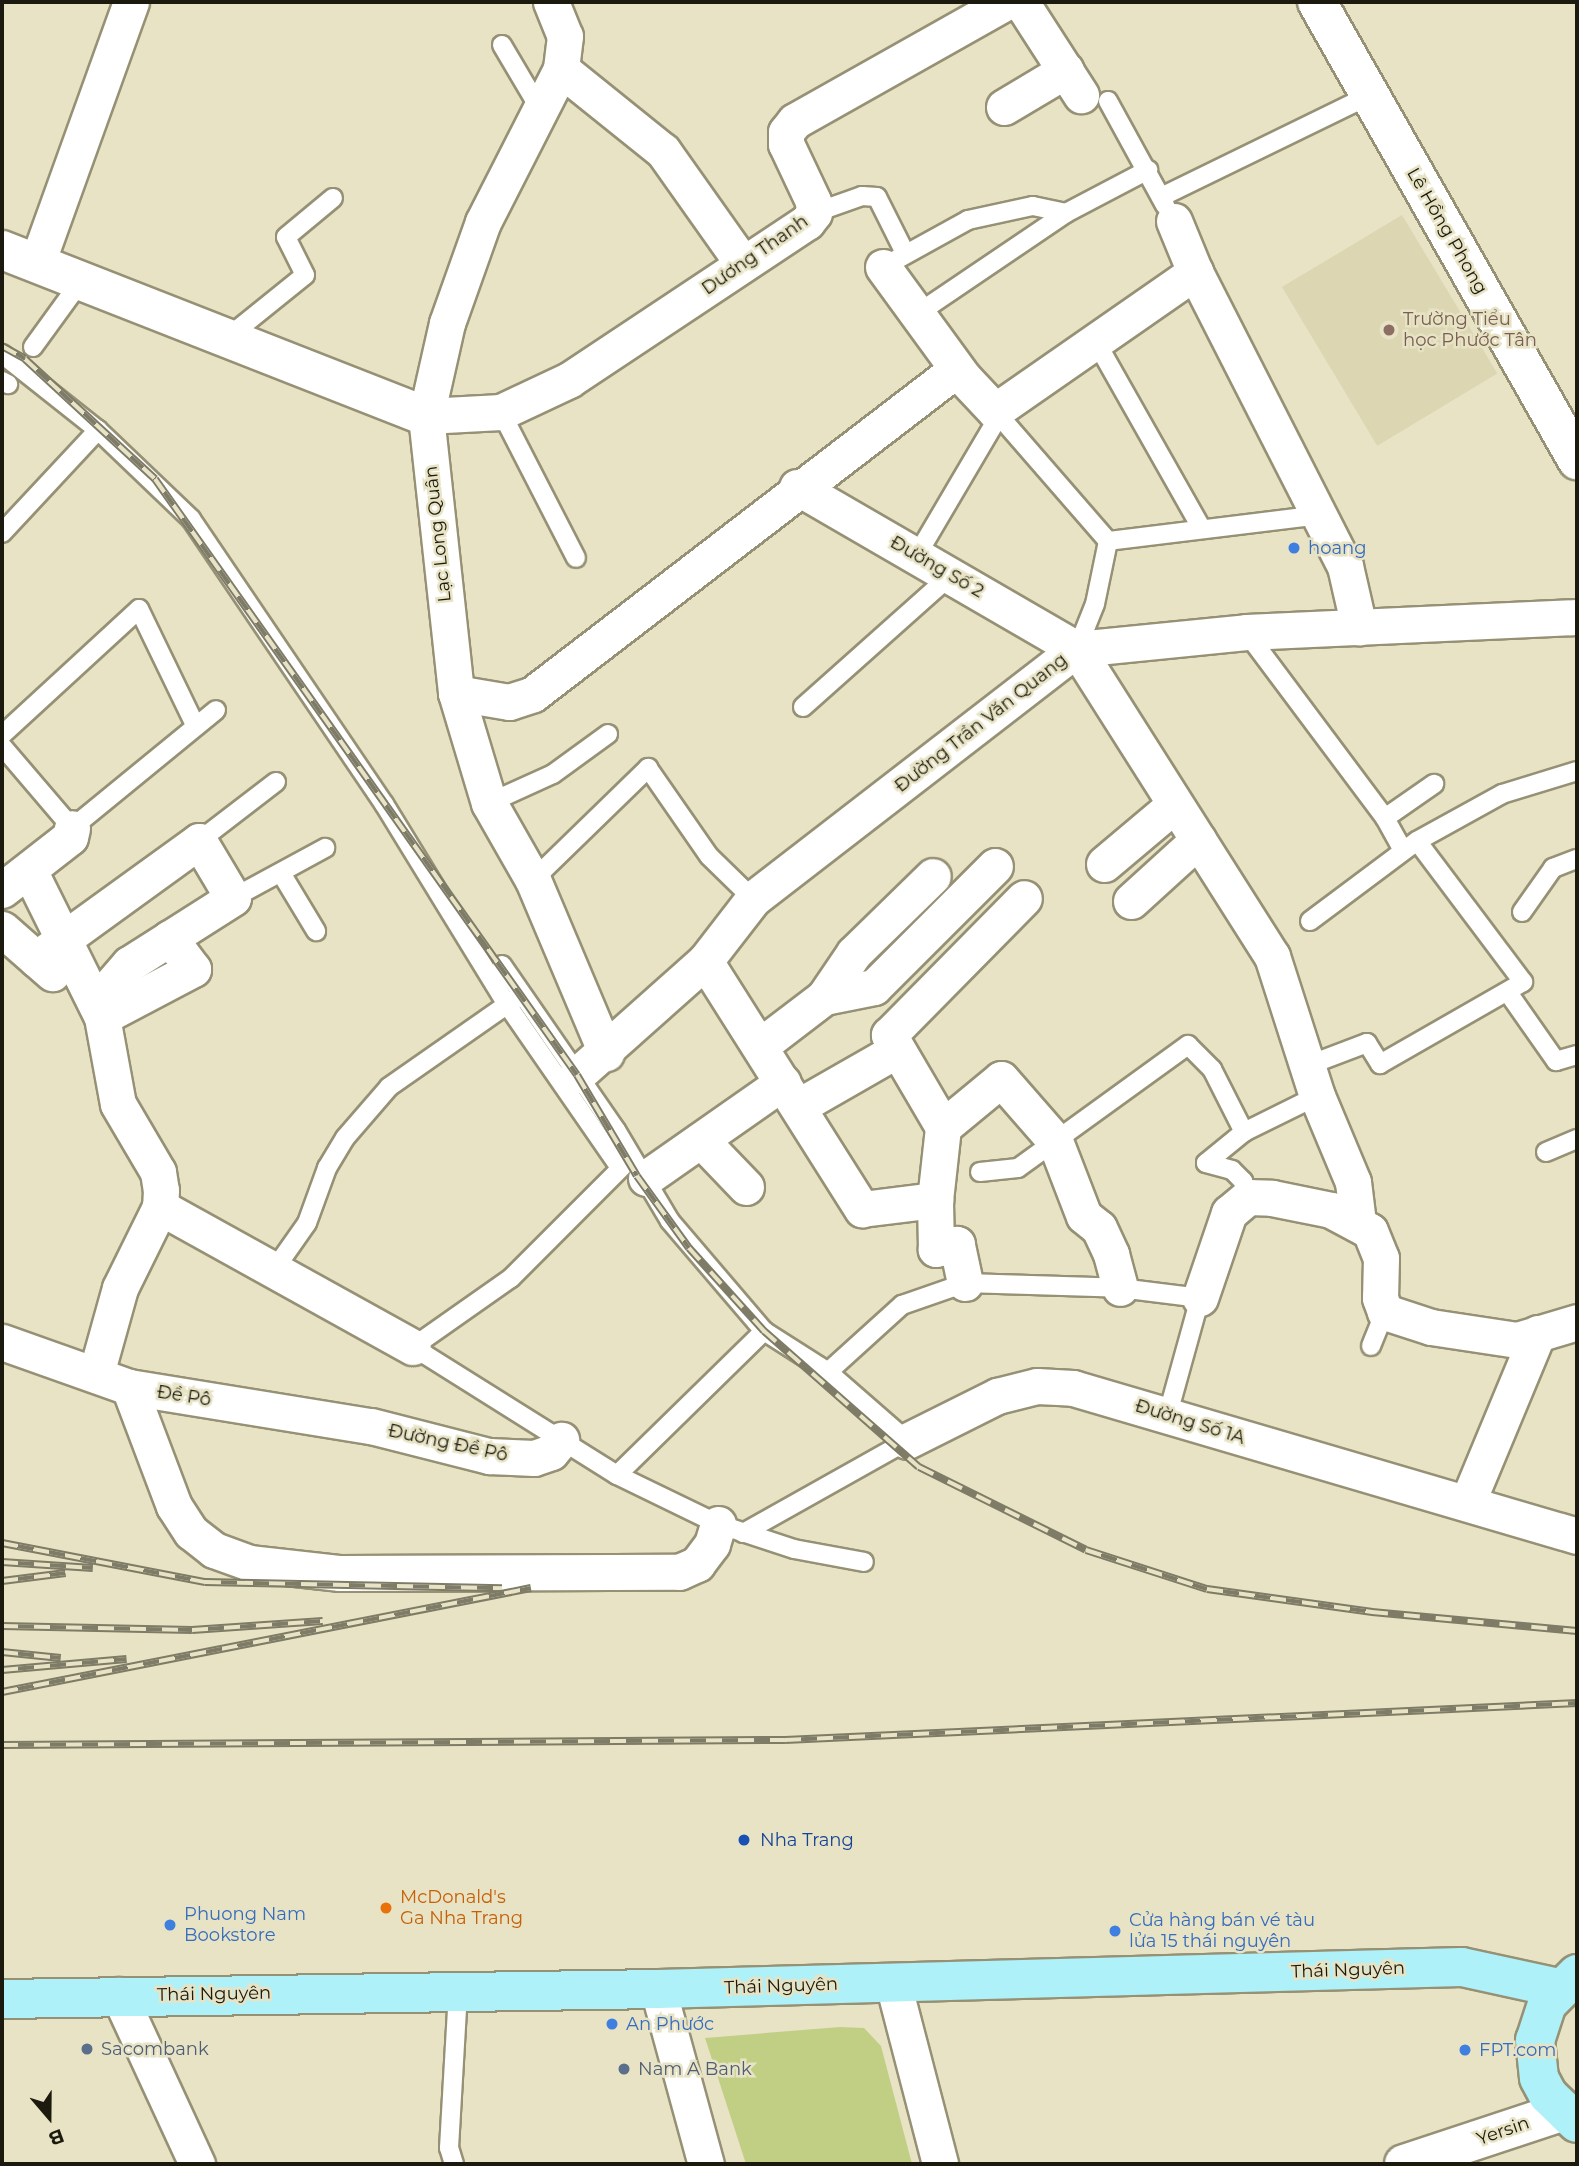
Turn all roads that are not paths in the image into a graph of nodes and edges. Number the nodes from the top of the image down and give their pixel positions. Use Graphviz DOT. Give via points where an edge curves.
graph roads {
  1 [pos="131,2"];
  2 [pos="551,2"];
  3 [pos="1006,2"];
  4 [pos="1021,2"];
  5 [pos="1317,2"];
  6 [pos="1346,2"];
  7 [pos="502,45"];
  8 [pos="561,69"];
  9 [pos="1085,89"];
  10 [pos="1370,95"];
  11 [pos="1004,107"];
  12 [pos="541,111"];
  13 [pos="1148,170"];
  14 [pos="333,198"];
  15 [pos="1167,209"];
  16 [pos="814,213"];
  17 [pos="1066,213"];
  18 [pos="2,250"];
  19 [pos="894,259"];
  20 [pos="37,264"];
  21 [pos="743,264"];
  22 [pos="1195,272"];
  23 [pos="82,281"];
  24 [pos="917,314"];
  25 [pos="226,338"];
  26 [pos="1095,340"];
  27 [pos="33,347"];
  28 [pos="2,354"];
  29 [pos="957,369"];
  30 [pos="501,412"];
  31 [pos="997,414"];
  32 [pos="426,415"];
  33 [pos="1577,419"];
  34 [pos="97,430"];
  35 [pos="1577,460"];
  36 [pos="797,487"];
  37 [pos="1321,515"];
  38 [pos="1202,529"];
  39 [pos="2,533"];
  40 [pos="1108,541"];
  41 [pos="917,555"];
  42 [pos="576,558"];
  43 [pos="951,575"];
  44 [pos="1577,617"];
  45 [pos="1360,627"];
  46 [pos="1246,632"];
  47 [pos="1077,649"];
  48 [pos="456,693"];
  49 [pos="803,706"];
  50 [pos="216,710"];
  51 [pos="195,725"];
  52 [pos="608,734"];
  53 [pos="2,735"];
  54 [pos="2,746"];
  55 [pos="1577,771"];
  56 [pos="276,782"];
  57 [pos="1434,784"];
  58 [pos="489,803"];
  59 [pos="1174,805"];
  60 [pos="1385,818"];
  61 [pos="72,828"];
  62 [pos="1198,840"];
  63 [pos="199,841"];
  64 [pos="1410,845"];
  65 [pos="326,848"];
  66 [pos="1577,859"];
  67 [pos="1104,864"];
  68 [pos="995,866"];
  69 [pos="29,870"];
  70 [pos="281,873"];
  71 [pos="933,876"];
  72 [pos="533,880"];
  73 [pos="2,890"];
  74 [pos="233,898"];
  75 [pos="1024,898"];
  76 [pos="753,899"];
  77 [pos="1131,901"];
  78 [pos="1522,912"];
  79 [pos="1310,921"];
  80 [pos="2,929"];
  81 [pos="316,931"];
  82 [pos="48,950"];
  83 [pos="705,961"];
  84 [pos="502,965"];
  85 [pos="1508,994"];
  86 [pos="824,997"];
  87 [pos="513,1000"];
  88 [pos="102,1017"];
  89 [pos="760,1046"];
  90 [pos="895,1051"];
  91 [pos="606,1053"];
  92 [pos="1577,1055"];
  93 [pos="577,1075"];
  94 [pos="1313,1081"];
  95 [pos="791,1094"];
  96 [pos="943,1127"];
  97 [pos="1244,1132"];
  98 [pos="1577,1139"];
  99 [pos="701,1140"];
  100 [pos="1055,1141"];
  101 [pos="1546,1152"];
  102 [pos="633,1167"];
  103 [pos="980,1172"];
  104 [pos="746,1187"];
  105 [pos="1248,1197"];
  106 [pos="935,1200"];
  107 [pos="160,1208"];
  108 [pos="1358,1222"];
  109 [pos="274,1270"];
  110 [pos="965,1283"];
  111 [pos="1120,1289"];
  112 [pos="1200,1298"];
  113 [pos="1385,1312"];
  114 [pos="1577,1322"];
  115 [pos="764,1331"];
  116 [pos="1538,1333"];
  117 [pos="2,1342"];
  118 [pos="1371,1346"];
  119 [pos="413,1347"];
  120 [pos="828,1372"];
  121 [pos="96,1374"];
  122 [pos="129,1387"];
  123 [pos="1168,1413"];
  124 [pos="371,1426"];
  125 [pos="561,1440"];
  126 [pos="906,1441"];
  127 [pos="617,1475"];
  128 [pos="1468,1501"];
  129 [pos="731,1529"];
  130 [pos="1577,1536"];
  131 [pos="864,1562"];
  132 [pos="1568,1981"];
  133 [pos="893,1983"];
  134 [pos="658,1989"];
  135 [pos="458,1992"];
  136 [pos="119,1995"];
  137 [pos="2,1999"];
  138 [pos="1569,2118"];
  139 [pos="197,2164"];
  140 [pos="454,2164"];
  141 [pos="706,2164"];
  142 [pos="940,2164"];
  143 [pos="1405,2164"];
  1 -- 20 [label="street"];
  2 -- 8 [label="street, Lạc Long Quân" via="565,36"];
  3 -- 16 [label="street, Dương Thanh" via="796,121 786,132 786,144 813,201"];
  4 -- 9 [label="street"];
  5 -- 10 [label="main road, Lê Hồng Phong"];
  6 -- 33 [label="main road, Lê Hồng Phong"];
  7 -- 12 [label="lane"];
  8 -- 12 [label="street, Lạc Long Quân"];
  8 -- 21 [label="street" via="663,151"];
  9 -- 11 [label="street"];
  9 -- 13 [label="lane"];
  10 -- 15 [label="lane"];
  10 -- 35 [label="main road, Lê Hồng Phong"];
  12 -- 32 [label="street, Lạc Long Quân" via="468,260 447,323"];
  13 -- 15 [label="lane"];
  13 -- 17 [label="lane"];
  14 -- 25 [label="lane" via="286,237 305,275"];
  15 -- 22 [label="street"];
  16 -- 19 [label="lane" via="862,196 877,197"];
  16 -- 21 [label="street, Dương Thanh"];
  17 -- 19 [label="lane" via="1033,206 968,220"];
  17 -- 24 [label="lane"];
  18 -- 20 [label="main road"];
  19 -- 24 [label="street"];
  20 -- 23 [label="main road"];
  21 -- 30 [label="street, Dương Thanh" via="569,380"];
  22 -- 26 [label="street"];
  22 -- 37 [label="street"];
  23 -- 25 [label="main road"];
  23 -- 27 [label="lane"];
  24 -- 29 [label="street"];
  25 -- 32 [label="main road"];
  26 -- 31 [label="street"];
  26 -- 38 [label="lane"];
  28 -- 34 [label="lane"];
  29 -- 31 [label="street"];
  29 -- 36 [label="street"];
  30 -- 32 [label="street, Dương Thanh"];
  30 -- 42 [label="lane"];
  31 -- 40 [label="lane"];
  31 -- 41 [label="lane"];
  32 -- 48 [label="street, Lạc Long Quân"];
  34 -- 39 [label="lane"];
  34 -- 87 [label="lane" via="191,519"];
  36 -- 41 [label="street, Đường Số 2"];
  36 -- 48 [label="street" via="533,694 509,702"];
  37 -- 38 [label="lane"];
  37 -- 45 [label="street" via="1352,586"];
  38 -- 40 [label="lane"];
  40 -- 47 [label="lane" via="1095,604"];
  41 -- 43 [label="street, Đường Số 2"];
  43 -- 47 [label="street, Đường Số 2"];
  43 -- 49 [label="lane"];
  44 -- 45 [label="street, Đường Trần Văn Quang"];
  45 -- 46 [label="street, Đường Trần Văn Quang"];
  46 -- 47 [label="street, Đường Trần Văn Quang"];
  46 -- 60 [label="lane"];
  47 -- 59 [label="street"];
  47 -- 76 [label="street, Đường Trần Văn Quang"];
  48 -- 58 [label="street, Lạc Long Quân"];
  50 -- 51 [label="lane"];
  51 -- 53 [label="lane" via="139,609"];
  51 -- 61 [label="lane"];
  52 -- 58 [label="lane" via="553,774"];
  54 -- 61 [label="lane"];
  55 -- 64 [label="lane" via="1502,794"];
  56 -- 63 [label="lane"];
  57 -- 60 [label="lane"];
  58 -- 72 [label="street, Lạc Long Quân"];
  59 -- 62 [label="street"];
  59 -- 67 [label="street"];
  60 -- 64 [label="lane"];
  61 -- 69 [label="street" via="70,837"];
  62 -- 77 [label="street"];
  62 -- 94 [label="street" via="1272,956"];
  63 -- 74 [label="street"];
  63 -- 82 [label="street"];
  64 -- 79 [label="lane"];
  64 -- 85 [label="lane" via="1523,982"];
  65 -- 70 [label="lane"];
  66 -- 78 [label="lane" via="1553,868"];
  68 -- 86 [label="street" via="874,987"];
  69 -- 73 [label="street"];
  69 -- 82 [label="street" via="40,884"];
  70 -- 74 [label="lane"];
  70 -- 81 [label="lane"];
  71 -- 86 [label="street" via="854,954"];
  72 -- 76 [label="lane" via="648,768 709,856"];
  72 -- 91 [label="street, Lạc Long Quân"];
  74 -- 88 [label="street" via="129,964 110,986"];
  75 -- 90 [label="street" via="889,1035"];
  76 -- 83 [label="street, Đường Trần Văn Quang"];
  80 -- 82 [label="street"];
  82 -- 88 [label="street"];
  83 -- 89 [label="street"];
  83 -- 91 [label="street, Đường Trần Văn Quang"];
  84 -- 87 [label="lane"];
  85 -- 92 [label="lane" via="1556,1061"];
  85 -- 94 [label="lane" via="1380,1063 1367,1043"];
  86 -- 89 [label="street"];
  87 -- 93 [label="lane"];
  87 -- 102 [label="lane"];
  87 -- 109 [label="lane" via="389,1087 345,1138 327,1168 307,1223"];
  88 -- 107 [label="street" via="118,1104 158,1172"];
  89 -- 95 [label="street"];
  90 -- 95 [label="street"];
  90 -- 96 [label="street"];
  91 -- 93 [label="street, Đường Trần Văn Quang"];
  93 -- 102 [label="lane"];
  94 -- 97 [label="lane"];
  94 -- 108 [label="street" via="1353,1182"];
  95 -- 99 [label="street"];
  95 -- 106 [label="street" via="862,1209"];
  96 -- 100 [label="street" via="1001,1079"];
  96 -- 106 [label="street"];
  97 -- 100 [label="lane" via="1212,1069 1188,1045"];
  97 -- 105 [label="lane" via="1206,1163 1232,1170 1243,1181"];
  98 -- 101 [label="lane"];
  99 -- 102 [label="street"];
  99 -- 104 [label="street"];
  100 -- 103 [label="lane" via="1018,1168"];
  100 -- 111 [label="street" via="1084,1216 1099,1228 1111,1254"];
  102 -- 115 [label="lane" via="670,1221"];
  102 -- 119 [label="lane" via="510,1278"];
  105 -- 108 [label="street" via="1300,1202"];
  105 -- 112 [label="street" via="1224,1223"];
  106 -- 110 [label="street" via="936,1249 957,1244"];
  107 -- 109 [label="street"];
  107 -- 121 [label="street" via="120,1288"];
  108 -- 113 [label="street" via="1370,1231 1381,1258 1380,1298"];
  109 -- 119 [label="street"];
  110 -- 111 [label="lane"];
  110 -- 120 [label="lane" via="902,1305"];
  111 -- 112 [label="lane"];
  112 -- 123 [label="lane"];
  113 -- 116 [label="street" via="1476,1335 1517,1340"];
  113 -- 118 [label="lane"];
  114 -- 116 [label="street"];
  115 -- 120 [label="lane"];
  115 -- 127 [label="lane"];
  116 -- 128 [label="street"];
  117 -- 121 [label="street, Đề Pô"];
  119 -- 125 [label="lane"];
  120 -- 126 [label="lane"];
  121 -- 122 [label="street, Đề Pô"];
  122 -- 124 [label="street, Đề Pô"];
  122 -- 129 [label="street" via="179,1515 191,1532 214,1550 249,1563 340,1573 679,1572 697,1564"];
  123 -- 126 [label="street, Đường Số 1A" via="1073,1388 1037,1386 997,1396"];
  123 -- 128 [label="street, Đường Số 1A" via="1270,1447"];
  124 -- 125 [label="street, Đường Đề Pô" via="508,1458 542,1455"];
  125 -- 127 [label="lane"];
  126 -- 129 [label="lane"];
  127 -- 129 [label="lane"];
  128 -- 130 [label="street, Đường Số 1A"];
  129 -- 131 [label="lane"];
  132 -- 133 [label="main road, Thái Nguyên" via="1462,1967"];
  132 -- 138 [label="main road" via="1539,2021 1535,2059 1548,2095"];
  133 -- 134 [label="main road, Thái Nguyên"];
  133 -- 142 [label="street"];
  134 -- 135 [label="main road, Thái Nguyên"];
  134 -- 141 [label="street"];
  135 -- 136 [label="main road, Thái Nguyên"];
  135 -- 140 [label="lane" via="449,2148"];
  136 -- 137 [label="main road, Thái Nguyên"];
  136 -- 139 [label="street"];
  138 -- 143 [label="main road, Yersin"];
}
